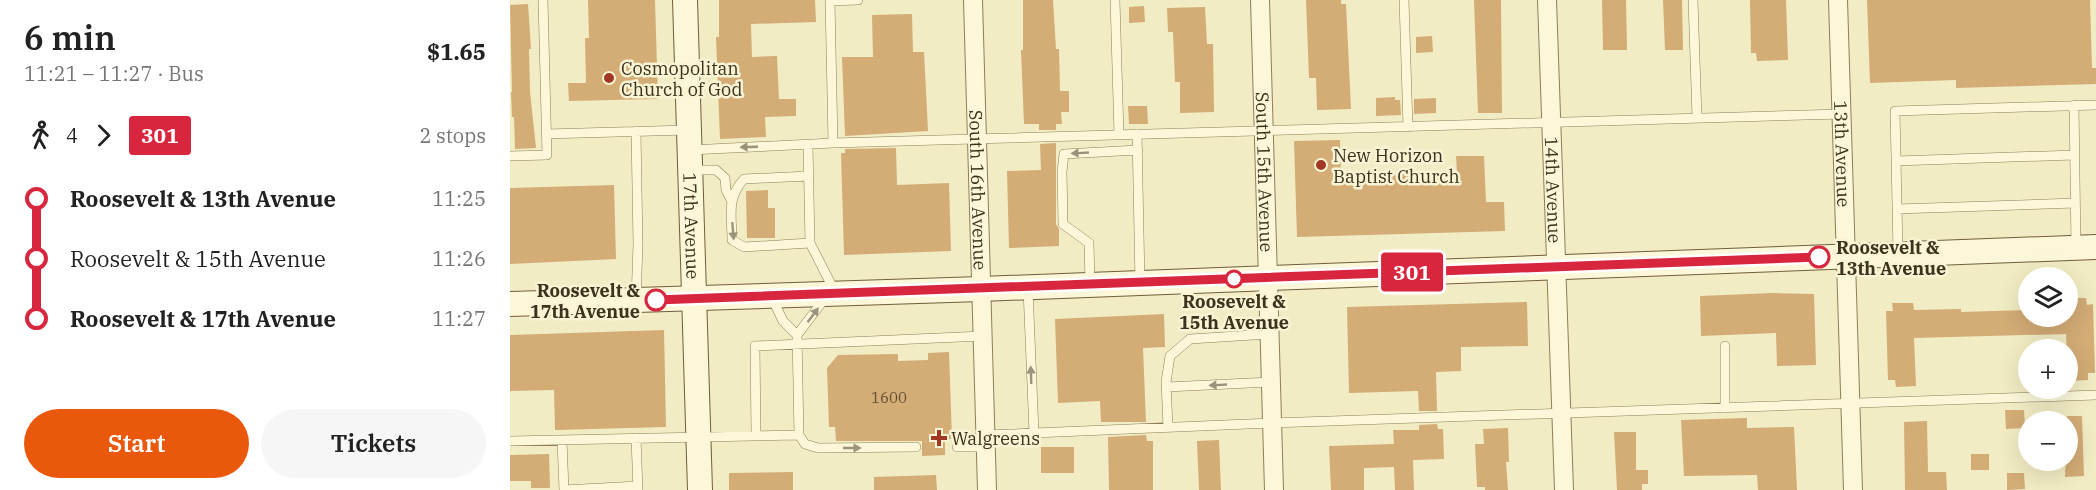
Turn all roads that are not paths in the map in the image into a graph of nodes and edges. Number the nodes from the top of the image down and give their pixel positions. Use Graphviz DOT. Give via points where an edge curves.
graph roads {
  1 [pos="543,0"];
  2 [pos="685,0"];
  3 [pos="830,0"];
  4 [pos="858,0"];
  5 [pos="973,0"];
  6 [pos="1115,0"];
  7 [pos="1260,0"];
  8 [pos="1404,0"];
  9 [pos="1547,0"];
  10 [pos="1693,0"];
  11 [pos="1838,0"];
  12 [pos="2074,105"];
  13 [pos="2096,105"];
  14 [pos="1842,114"];
  15 [pos="1696,118"];
  16 [pos="1551,123"];
  17 [pos="1407,127"];
  18 [pos="636,131"];
  19 [pos="1264,131"];
  20 [pos="546,134"];
  21 [pos="1137,134"];
  22 [pos="1119,135"];
  23 [pos="977,139"];
  24 [pos="833,143"];
  25 [pos="808,145"];
  26 [pos="690,150"];
  27 [pos="1138,150"];
  28 [pos="2074,155"];
  29 [pos="510,156"];
  30 [pos="1896,161"];
  31 [pos="809,176"];
  32 [pos="731,200"];
  33 [pos="2075,203"];
  34 [pos="1897,209"];
  35 [pos="810,243"];
  36 [pos="2086,248"];
  37 [pos="1898,255"];
  38 [pos="1846,256"];
  39 [pos="1557,267"];
  40 [pos="1267,278"];
  41 [pos="1140,282"];
  42 [pos="1090,284"];
  43 [pos="1028,287"];
  44 [pos="981,289"];
  45 [pos="832,294"];
  46 [pos="771,296"];
  47 [pos="695,298"];
  48 [pos="636,300"];
  49 [pos="510,304"];
  50 [pos="1269,334"];
  51 [pos="982,336"];
  52 [pos="797,340"];
  53 [pos="1725,345"];
  54 [pos="1270,382"];
  55 [pos="1167,387"];
  56 [pos="2096,395"];
  57 [pos="1850,404"];
  58 [pos="1725,408"];
  59 [pos="1562,414"];
  60 [pos="1272,423"];
  61 [pos="1168,427"];
  62 [pos="1034,433"];
  63 [pos="756,435"];
  64 [pos="799,435"];
  65 [pos="699,436"];
  66 [pos="636,438"];
  67 [pos="562,440"];
  68 [pos="510,441"];
  69 [pos="986,441"];
  70 [pos="916,447"];
  71 [pos="957,447"];
  72 [pos="638,488"];
  73 [pos="564,490"];
  74 [pos="700,490"];
  75 [pos="987,490"];
  76 [pos="1274,490"];
  77 [pos="1564,490"];
  78 [pos="1852,490"];
  1 -- 20 [label="lane"];
  2 -- 26 [label="main road, 17th Avenue"];
  3 -- 4 [label="lane"];
  3 -- 24 [label="lane"];
  5 -- 23 [label="street, South 16th Avenue"];
  6 -- 22 [label="lane"];
  7 -- 19 [label="street, South 15th Avenue"];
  8 -- 17 [label="lane"];
  9 -- 16 [label="street, 14th Avenue"];
  10 -- 15 [label="lane"];
  11 -- 14 [label="street, 13th Avenue"];
  12 -- 13 [label="lane"];
  12 -- 28 [label="lane"];
  12 -- 30 [label="lane" via="1895,111"];
  14 -- 15 [label="lane"];
  14 -- 38 [label="street, 13th Avenue"];
  15 -- 16 [label="lane"];
  16 -- 17 [label="lane"];
  16 -- 39 [label="street, 14th Avenue"];
  17 -- 19 [label="lane"];
  18 -- 20 [label="lane"];
  18 -- 26 [label="lane"];
  18 -- 48 [label="lane"];
  19 -- 21 [label="lane"];
  19 -- 40 [label="street, South 15th Avenue"];
  20 -- 29 [label="lane" via="547,155"];
  21 -- 22 [label="lane"];
  21 -- 27 [label="lane"];
  22 -- 23 [label="lane"];
  23 -- 24 [label="lane"];
  23 -- 44 [label="street, South 16th Avenue"];
  24 -- 25 [label="lane"];
  25 -- 26 [label="lane, one-way"];
  25 -- 31 [label="lane"];
  26 -- 32 [label="lane" via="725,178"];
  26 -- 47 [label="main road, 17th Avenue"];
  27 -- 41 [label="lane"];
  27 -- 42 [label="lane, one-way" via="1064,154 1064,224 1089,243"];
  28 -- 30 [label="lane"];
  28 -- 33 [label="lane"];
  30 -- 34 [label="lane"];
  31 -- 32 [label="lane" via="744,179"];
  31 -- 35 [label="lane"];
  32 -- 35 [label="lane, one-way" via="732,240 744,247"];
  33 -- 34 [label="lane"];
  33 -- 36 [label="lane"];
  34 -- 37 [label="lane"];
  35 -- 45 [label="lane"];
  36 -- 37 [label="main road"];
  37 -- 38 [label="main road"];
  38 -- 39 [label="main road"];
  38 -- 57 [label="street, 13th Avenue"];
  39 -- 40 [label="main road"];
  39 -- 59 [label="street, 14th Avenue"];
  40 -- 41 [label="main road"];
  40 -- 50 [label="street, South 15th Avenue"];
  41 -- 42 [label="main road"];
  42 -- 43 [label="main road"];
  43 -- 44 [label="main road"];
  62 -- 43 [label="lane, one-way"];
  44 -- 45 [label="main road"];
  44 -- 51 [label="street, South 16th Avenue"];
  45 -- 46 [label="main road"];
  52 -- 45 [label="lane, one-way"];
  46 -- 47 [label="main road"];
  46 -- 52 [label="lane"];
  47 -- 48 [label="main road"];
  47 -- 65 [label="main road, 17th Avenue"];
  48 -- 49 [label="main road"];
  50 -- 54 [label="street, South 15th Avenue"];
  50 -- 55 [label="lane" via="1190,339 1170,356"];
  51 -- 52 [label="lane"];
  51 -- 69 [label="street, South 16th Avenue"];
  52 -- 63 [label="lane" via="755,346"];
  52 -- 64 [label="lane"];
  53 -- 58 [label="lane"];
  54 -- 55 [label="lane, one-way"];
  54 -- 60 [label="street, South 15th Avenue"];
  55 -- 61 [label="lane"];
  56 -- 57 [label="lane"];
  57 -- 58 [label="lane"];
  57 -- 78 [label="street, 13th Avenue"];
  58 -- 59 [label="lane"];
  59 -- 60 [label="lane"];
  59 -- 77 [label="street, 14th Avenue"];
  60 -- 61 [label="lane"];
  60 -- 76 [label="street, South 15th Avenue"];
  61 -- 62 [label="lane"];
  62 -- 69 [label="lane"];
  63 -- 64 [label="lane"];
  63 -- 65 [label="lane"];
  64 -- 70 [label="lane, one-way" via="805,444 818,448"];
  65 -- 66 [label="lane"];
  65 -- 74 [label="main road, 17th Avenue"];
  66 -- 67 [label="lane"];
  66 -- 72 [label="lane"];
  67 -- 68 [label="lane"];
  67 -- 73 [label="lane"];
  69 -- 71 [label="lane"];
  69 -- 75 [label="street, South 16th Avenue"];
  72 -- 73 [label="lane"];
}
